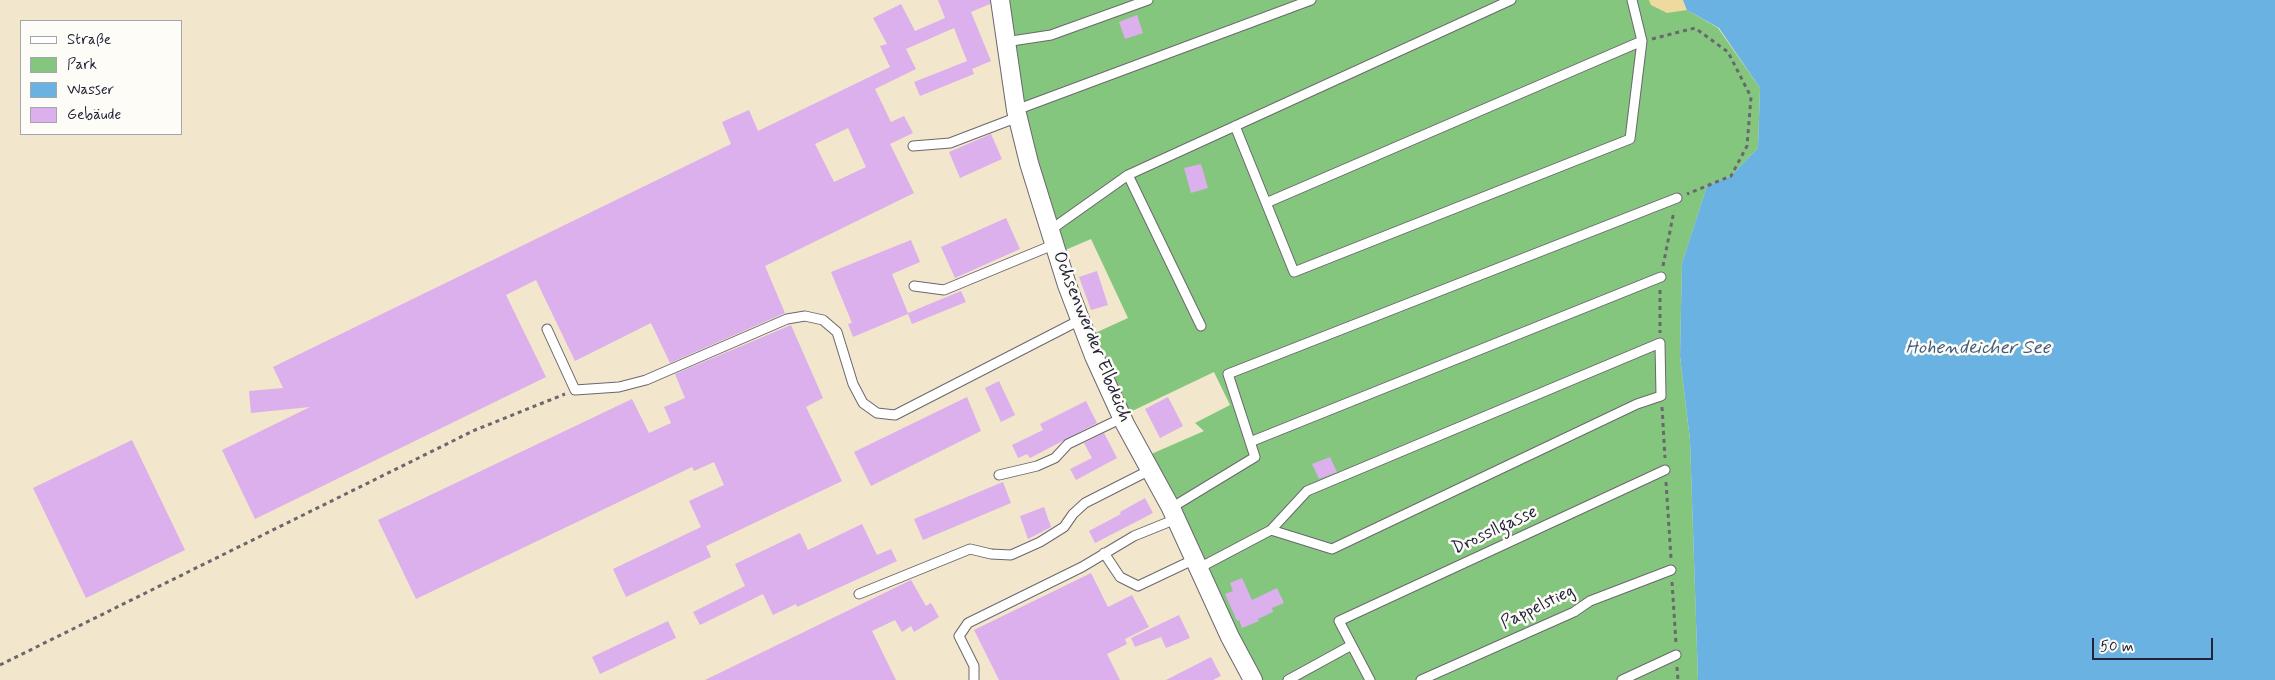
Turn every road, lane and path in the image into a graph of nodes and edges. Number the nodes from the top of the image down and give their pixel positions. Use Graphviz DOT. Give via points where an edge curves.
graph roads {
  1 [pos="1148,0"];
  2 [pos="1311,0"];
  3 [pos="1511,0"];
  4 [pos="1632,0"];
  5 [pos="1003,3"];
  6 [pos="1642,41"];
  7 [pos="1005,42"];
  8 [pos="1017,114"];
  9 [pos="1235,126"];
  10 [pos="913,146"];
  11 [pos="1128,175"];
  12 [pos="1677,198"];
  13 [pos="1266,203"];
  14 [pos="1051,238"];
  15 [pos="1661,277"];
  16 [pos="914,286"];
  17 [pos="1080,320"];
  18 [pos="1201,326"];
  19 [pos="547,329"];
  20 [pos="1660,343"];
  21 [pos="575,390"];
  22 [pos="1661,396"];
  23 [pos="1122,418"];
  24 [pos="1250,442"];
  25 [pos="1150,470"];
  26 [pos="1665,470"];
  27 [pos="999,475"];
  28 [pos="1173,514"];
  29 [pos="1271,530"];
  30 [pos="1104,553"];
  31 [pos="1197,564"];
  32 [pos="1671,570"];
  33 [pos="859,594"];
  34 [pos="1350,646"];
  35 [pos="1676,655"];
  36 [pos="0,665"];
  37 [pos="974,680"];
  38 [pos="1253,680"];
  39 [pos="1288,680"];
  40 [pos="1370,680"];
  41 [pos="1421,680"];
  42 [pos="1622,680"];
  43 [pos="1678,680"];
  1 -- 7 [label="lane" via="1051,35"];
  2 -- 8 [label="lane"];
  3 -- 9 [label="lane"];
  4 -- 6 [label="lane"];
  5 -- 7 [label="street, Ochsenwerder Elbdeich"];
  6 -- 12 [label="path" via="1695,28 1728,52 1751,97 1747,146 1731,176"];
  6 -- 13 [label="lane"];
  6 -- 13 [label="lane" via="1630,139 1294,272"];
  7 -- 8 [label="street, Ochsenwerder Elbdeich"];
  8 -- 10 [label="lane" via="950,143"];
  8 -- 14 [label="street, Ochsenwerder Elbdeich"];
  9 -- 11 [label="lane"];
  9 -- 13 [label="lane"];
  11 -- 14 [label="lane"];
  11 -- 18 [label="lane"];
  12 -- 15 [label="path"];
  12 -- 24 [label="lane" via="1228,374"];
  14 -- 16 [label="lane" via="944,290"];
  14 -- 17 [label="street, Ochsenwerder Elbdeich"];
  15 -- 20 [label="path"];
  15 -- 24 [label="lane"];
  17 -- 21 [label="lane" via="894,414 877,413 863,404 853,384 837,332 823,320 805,316 787,319 646,380 619,387"];
  17 -- 23 [label="street, Ochsenwerder Elbdeich"];
  19 -- 21 [label="lane"];
  20 -- 22 [label="lane"];
  20 -- 29 [label="lane" via="1307,491"];
  21 -- 36 [label="path" via="475,430"];
  22 -- 26 [label="path"];
  22 -- 29 [label="lane" via="1637,404 1332,550"];
  23 -- 25 [label="street, Ochsenwerder Elbdeich"];
  23 -- 27 [label="lane" via="1068,444 1055,458"];
  24 -- 28 [label="lane" via="1255,457"];
  25 -- 28 [label="street, Ochsenwerder Elbdeich"];
  25 -- 33 [label="lane" via="1085,503 1056,533 1033,545 1011,554 970,549"];
  26 -- 32 [label="path"];
  26 -- 34 [label="lane, Drossllgasse" via="1339,621"];
  28 -- 30 [label="lane"];
  28 -- 31 [label="street, Ochsenwerder Elbdeich"];
  29 -- 31 [label="lane"];
  30 -- 31 [label="lane" via="1120,576 1138,586"];
  30 -- 37 [label="lane" via="968,624 959,636 974,666"];
  31 -- 38 [label="street, Ochsenwerder Elbdeich"];
  32 -- 35 [label="path"];
  32 -- 41 [label="lane, Pappelstieg" via="1590,601 1574,612"];
  34 -- 39 [label="lane"];
  34 -- 40 [label="lane"];
  35 -- 42 [label="lane"];
  35 -- 43 [label="path"];
}
